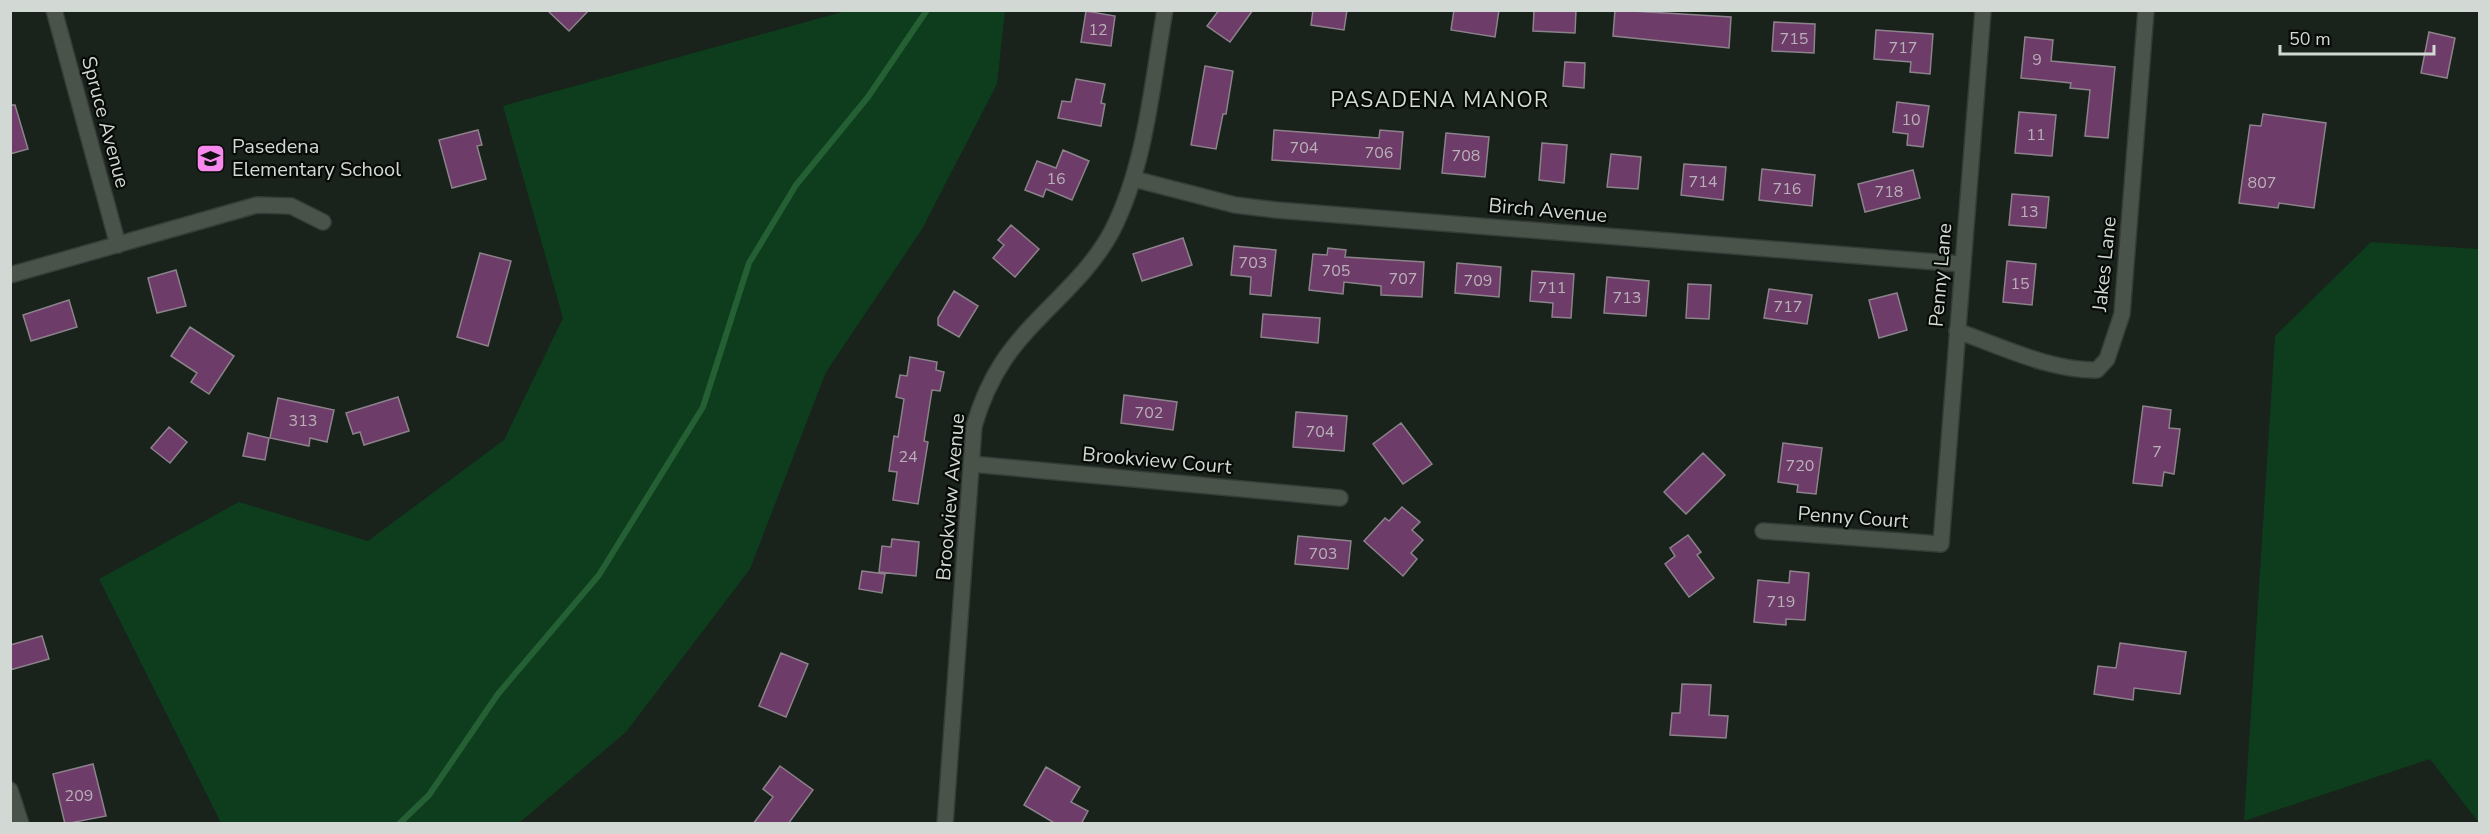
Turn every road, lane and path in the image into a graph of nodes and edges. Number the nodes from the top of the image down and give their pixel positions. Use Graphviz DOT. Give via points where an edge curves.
graph roads {
  1 [pos="54,10"];
  2 [pos="1165,10"];
  3 [pos="1983,10"];
  4 [pos="2146,10"];
  5 [pos="1134,180"];
  6 [pos="323,222"];
  7 [pos="118,245"];
  8 [pos="1962,264"];
  9 [pos="10,275"];
  10 [pos="1957,331"];
  11 [pos="971,464"];
  12 [pos="1340,498"];
  13 [pos="1763,531"];
  14 [pos="1941,544"];
  15 [pos="10,790"];
  16 [pos="21,824"];
  17 [pos="945,824"];
  1 -- 7 [label="street, Spruce Avenue"];
  2 -- 5 [label="street, Brookview Avenue"];
  3 -- 8 [label="street, Penny Lane"];
  4 -- 10 [label="street, Jakes Lane" via="2122,314 2107,359 2097,370 2081,370 2039,360"];
  5 -- 8 [label="street, Birch Avenue" via="1235,205 1276,210"];
  5 -- 11 [label="street, Brookview Avenue" via="1094,259 1004,359 989,384 974,426"];
  6 -- 7 [label="street" via="291,206 257,205"];
  7 -- 9 [label="street"];
  8 -- 10 [label="street, Penny Lane"];
  10 -- 14 [label="street, Penny Lane"];
  11 -- 12 [label="street, Brookview Court"];
  11 -- 17 [label="street, Brookview Avenue"];
  13 -- 14 [label="street, Penny Court"];
  15 -- 16 [label="street"];
}
